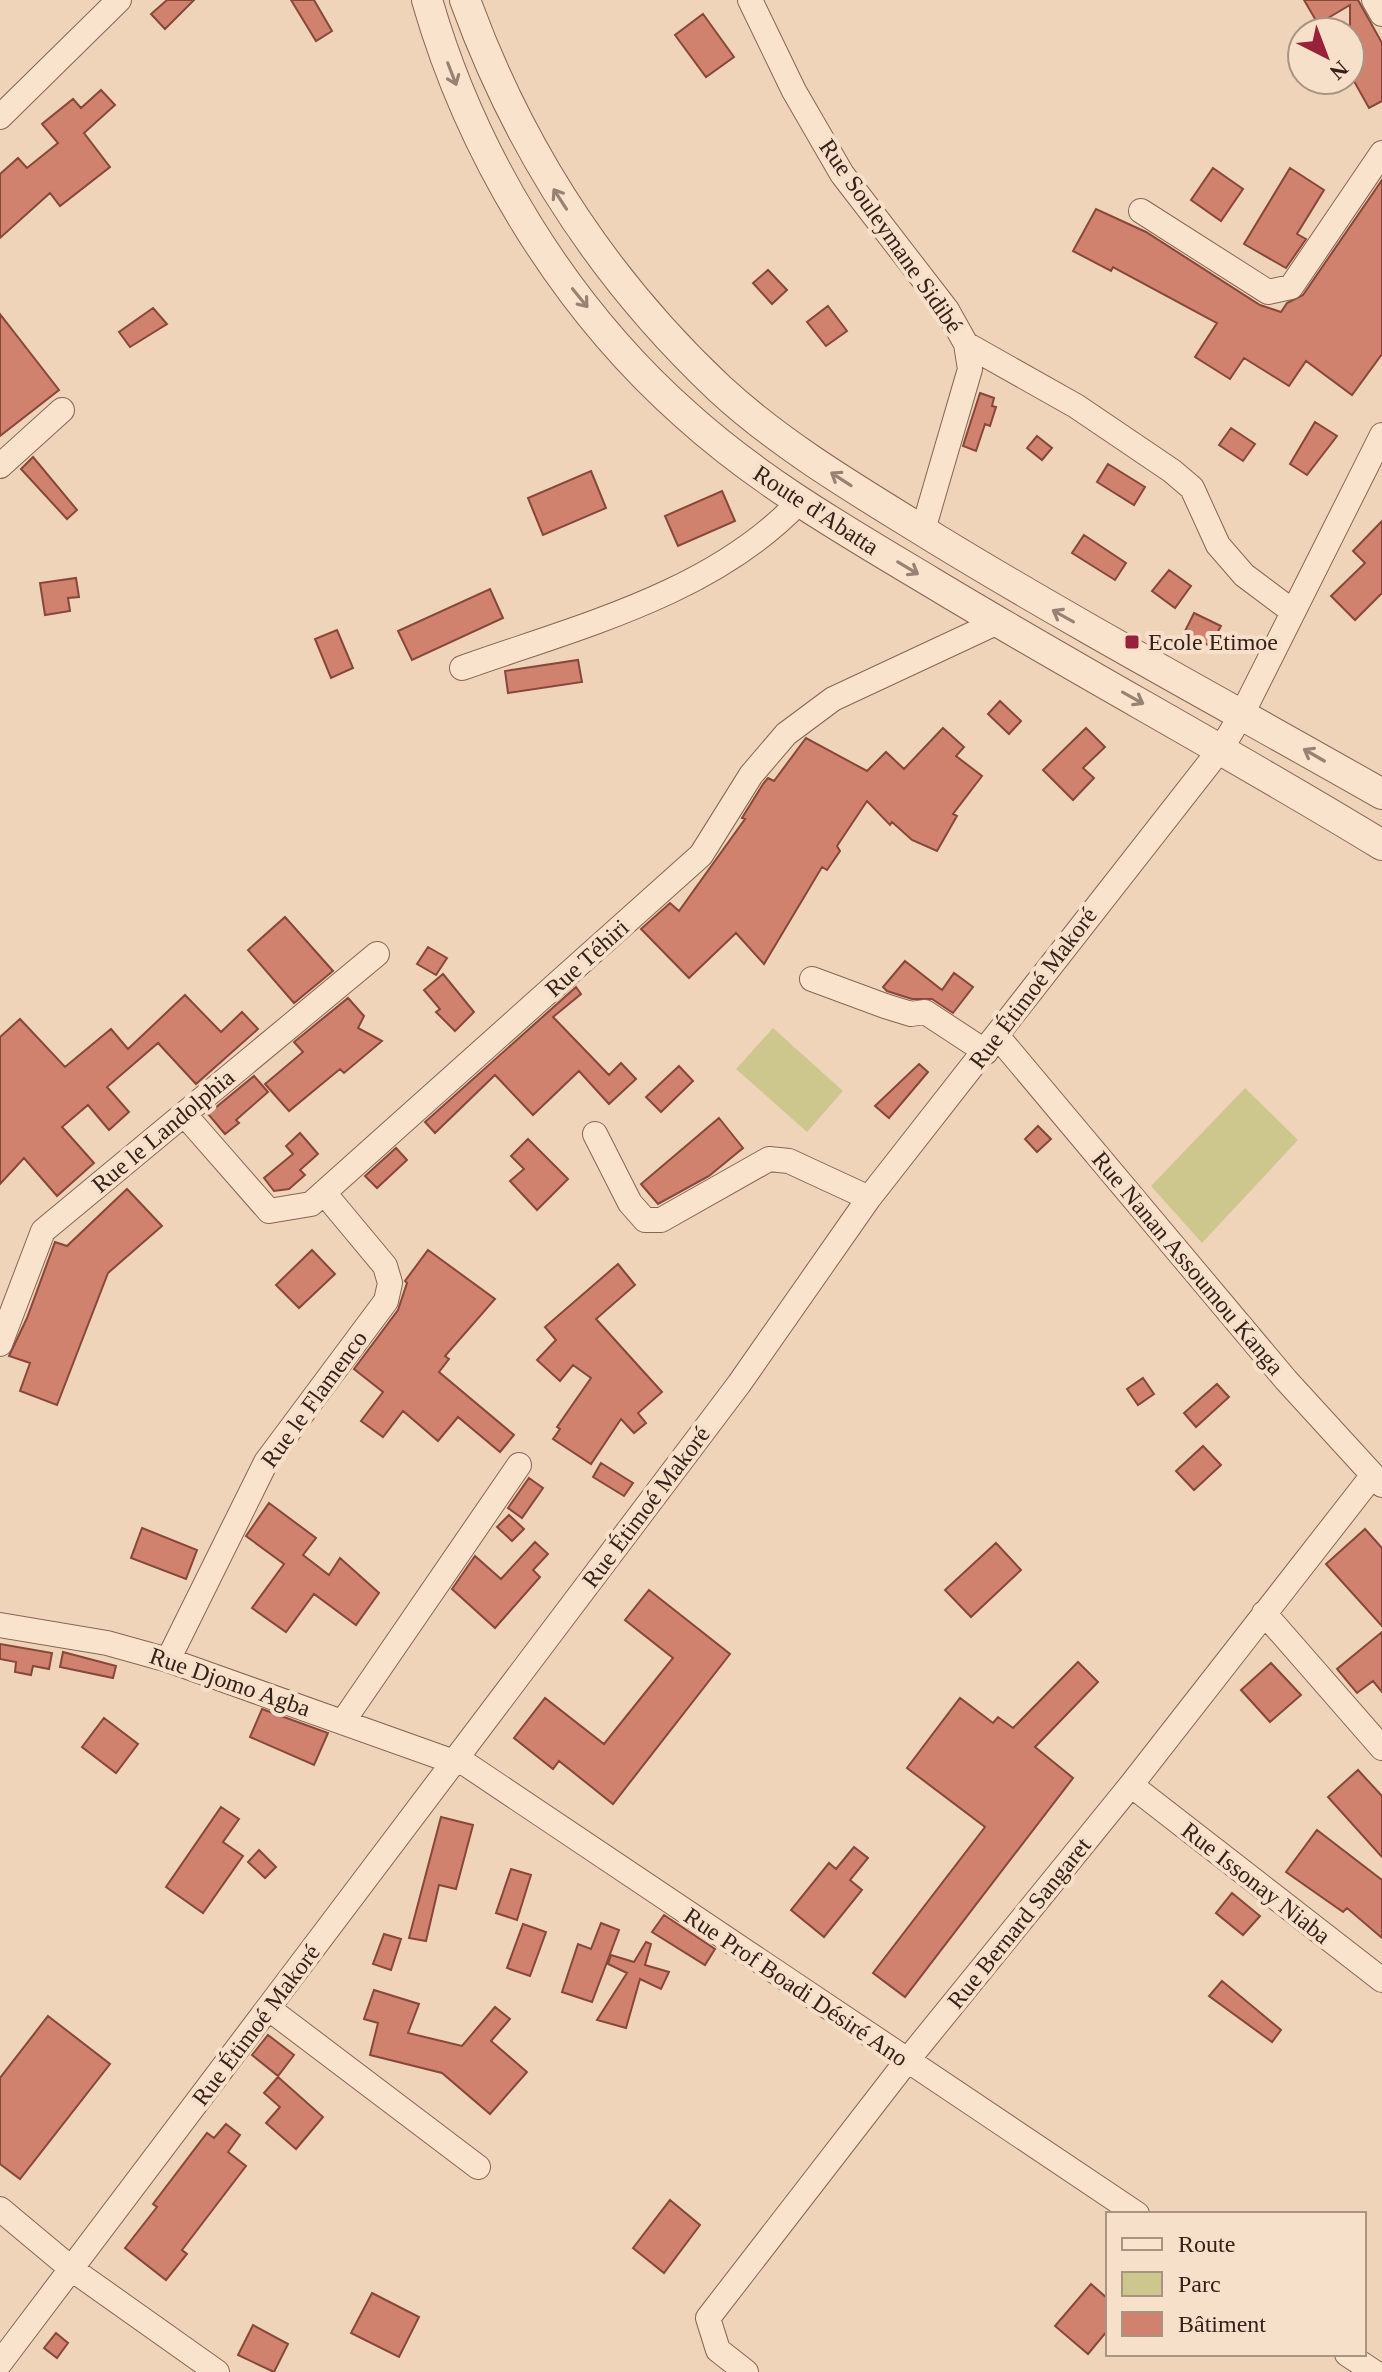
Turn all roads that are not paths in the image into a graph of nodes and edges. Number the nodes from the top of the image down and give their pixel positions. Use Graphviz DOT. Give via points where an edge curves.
graph roads {
  1 [pos="119,0"];
  2 [pos="427,0"];
  3 [pos="465,0"];
  4 [pos="755,3"];
  5 [pos="0,117"];
  6 [pos="1382,153"];
  7 [pos="1141,211"];
  8 [pos="966,344"];
  9 [pos="62,410"];
  10 [pos="1382,435"];
  11 [pos="0,466"];
  12 [pos="799,502"];
  13 [pos="923,530"];
  14 [pos="1292,611"];
  15 [pos="998,622"];
  16 [pos="462,668"];
  17 [pos="1242,714"];
  18 [pos="1222,747"];
  19 [pos="1382,794"];
  20 [pos="1382,845"];
  21 [pos="377,954"];
  22 [pos="812,979"];
  23 [pos="992,1044"];
  24 [pos="184,1114"];
  25 [pos="595,1134"];
  26 [pos="325,1194"];
  27 [pos="869,1198"];
  28 [pos="0,1344"];
  29 [pos="519,1465"];
  30 [pos="1378,1480"];
  31 [pos="1264,1613"];
  32 [pos="0,1625"];
  33 [pos="168,1660"];
  34 [pos="344,1720"];
  35 [pos="1382,1748"];
  36 [pos="456,1760"];
  37 [pos="1131,1785"];
  38 [pos="1382,1980"];
  39 [pos="268,2008"];
  40 [pos="906,2062"];
  41 [pos="478,2167"];
  42 [pos="0,2209"];
  43 [pos="1134,2212"];
  44 [pos="73,2270"];
  45 [pos="1350,2356"];
  46 [pos="0,2363"];
  47 [pos="217,2372"];
  48 [pos="746,2372"];
  49 [pos="1374,2372"];
  1 -- 5 [label="street"];
  2 -- 12 [label="street, Route d'Abatta, one-way" via="459,93 526,226 625,353 684,414"];
  13 -- 3 [label="street, Route d'Abatta, one-way" via="792,447 722,390 611,272 529,145 488,64"];
  4 -- 8 [label="street, Rue Souleymane Sidibé" via="794,91 842,174 947,310"];
  6 -- 7 [label="street" via="1291,287 1268,292"];
  8 -- 13 [label="street, Rue Souleymane Sidibé" via="970,369"];
  8 -- 14 [label="street" via="1076,406 1172,471 1192,488 1218,545 1244,575"];
  9 -- 11 [label="street"];
  10 -- 14 [label="street, Rue Étimoé Makoré"];
  12 -- 15 [label="street, Route d'Abatta, one-way"];
  12 -- 16 [label="street" via="769,533 711,571 628,608"];
  17 -- 13 [label="street, Route d'Abatta, one-way" via="1055,611"];
  14 -- 17 [label="street, Rue Étimoé Makoré"];
  15 -- 18 [label="street, Route d'Abatta, one-way"];
  15 -- 26 [label="street, Rue Téhiri" via="833,699 786,734 751,775 701,855"];
  17 -- 18 [label="street, Rue Étimoé Makoré"];
  19 -- 17 [label="street, Route d'Abatta, one-way"];
  18 -- 20 [label="street, Route d'Abatta"];
  18 -- 23 [label="street, Rue Étimoé Makoré"];
  21 -- 24 [label="street, Rue le Landolphia"];
  22 -- 23 [label="street, Rue Nanan Assoumou Kanga" via="911,1014 925,1012"];
  23 -- 27 [label="street, Rue Étimoé Makoré"];
  23 -- 30 [label="street, Rue Nanan Assoumou Kanga"];
  24 -- 26 [label="street, Rue Téhiri" via="269,1211 311,1204"];
  24 -- 28 [label="street, Rue le Landolphia" via="43,1231"];
  25 -- 27 [label="street" via="630,1203 645,1220 661,1220 769,1159 789,1161"];
  26 -- 33 [label="street, Rue le Flamenco" via="385,1266 390,1283 386,1301 266,1462"];
  27 -- 36 [label="street, Rue Étimoé Makoré" via="739,1384"];
  29 -- 34 [label="street"];
  30 -- 31 [label="street, Rue Bernard Sangaret"];
  31 -- 35 [label="street"];
  31 -- 37 [label="street, Rue Bernard Sangaret"];
  32 -- 33 [label="street, Rue Djomo Agba" via="107,1643"];
  33 -- 34 [label="street, Rue Djomo Agba"];
  34 -- 36 [label="street, Rue Djomo Agba"];
  36 -- 39 [label="street, Rue Étimoé Makoré"];
  36 -- 40 [label="street, Rue Prof Boadi Désiré Ano"];
  37 -- 38 [label="street, Rue Issonay Niaba"];
  37 -- 40 [label="street, Rue Bernard Sangaret"];
  39 -- 41 [label="street"];
  39 -- 44 [label="street, Rue Étimoé Makoré"];
  40 -- 43 [label="street, Rue Prof Boadi Désiré Ano"];
  40 -- 48 [label="street, Rue Bernard Sangaret" via="708,2318 718,2350"];
  42 -- 44 [label="street"];
  44 -- 46 [label="street, Rue Étimoé Makoré"];
  44 -- 47 [label="street"];
  45 -- 49 [label="street"];
}
